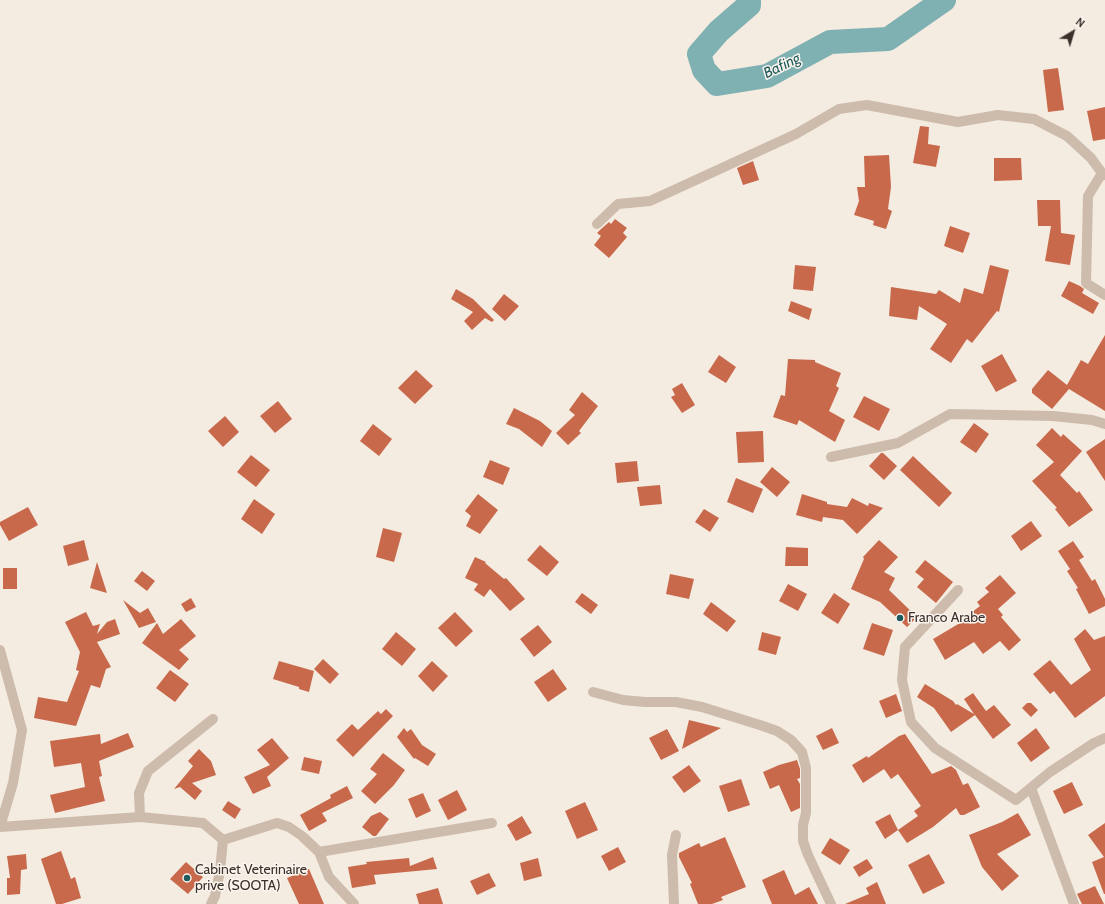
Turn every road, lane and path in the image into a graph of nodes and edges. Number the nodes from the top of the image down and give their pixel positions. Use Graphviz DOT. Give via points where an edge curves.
graph roads {
  1 [pos="1103,174"];
  2 [pos="597,224"];
  3 [pos="1105,295"];
  4 [pos="1105,424"];
  5 [pos="831,457"];
  6 [pos="958,590"];
  7 [pos="0,650"];
  8 [pos="593,692"];
  9 [pos="213,719"];
  10 [pos="1105,738"];
  11 [pos="1031,788"];
  12 [pos="140,817"];
  13 [pos="492,823"];
  14 [pos="0,827"];
  15 [pos="676,835"];
  16 [pos="223,840"];
  17 [pos="319,852"];
  18 [pos="211,904"];
  19 [pos="354,904"];
  20 [pos="674,904"];
  21 [pos="831,904"];
  22 [pos="1074,904"];
  1 -- 2 [label="street" via="1091,158 1067,136 1034,119 998,115 958,122 867,105 839,110 796,134 650,201 618,204"];
  1 -- 3 [label="street" via="1088,196 1086,283"];
  4 -- 5 [label="street" via="1053,416 950,414 898,443"];
  6 -- 11 [label="street" via="905,647 902,680 911,722 935,748 1016,800"];
  7 -- 14 [label="street" via="22,730 13,783"];
  8 -- 21 [label="street" via="623,700 676,702 702,707 777,731 792,740 802,752 806,768 803,841"];
  9 -- 12 [label="street" via="148,771 139,793"];
  10 -- 11 [label="street" via="1050,772"];
  11 -- 22 [label="street"];
  12 -- 14 [label="street"];
  12 -- 16 [label="street" via="203,823"];
  13 -- 17 [label="street"];
  15 -- 20 [label="street" via="672,855"];
  16 -- 17 [label="street" via="277,823 289,827"];
  16 -- 18 [label="street" via="220,870"];
  17 -- 19 [label="street" via="329,877"];
}
